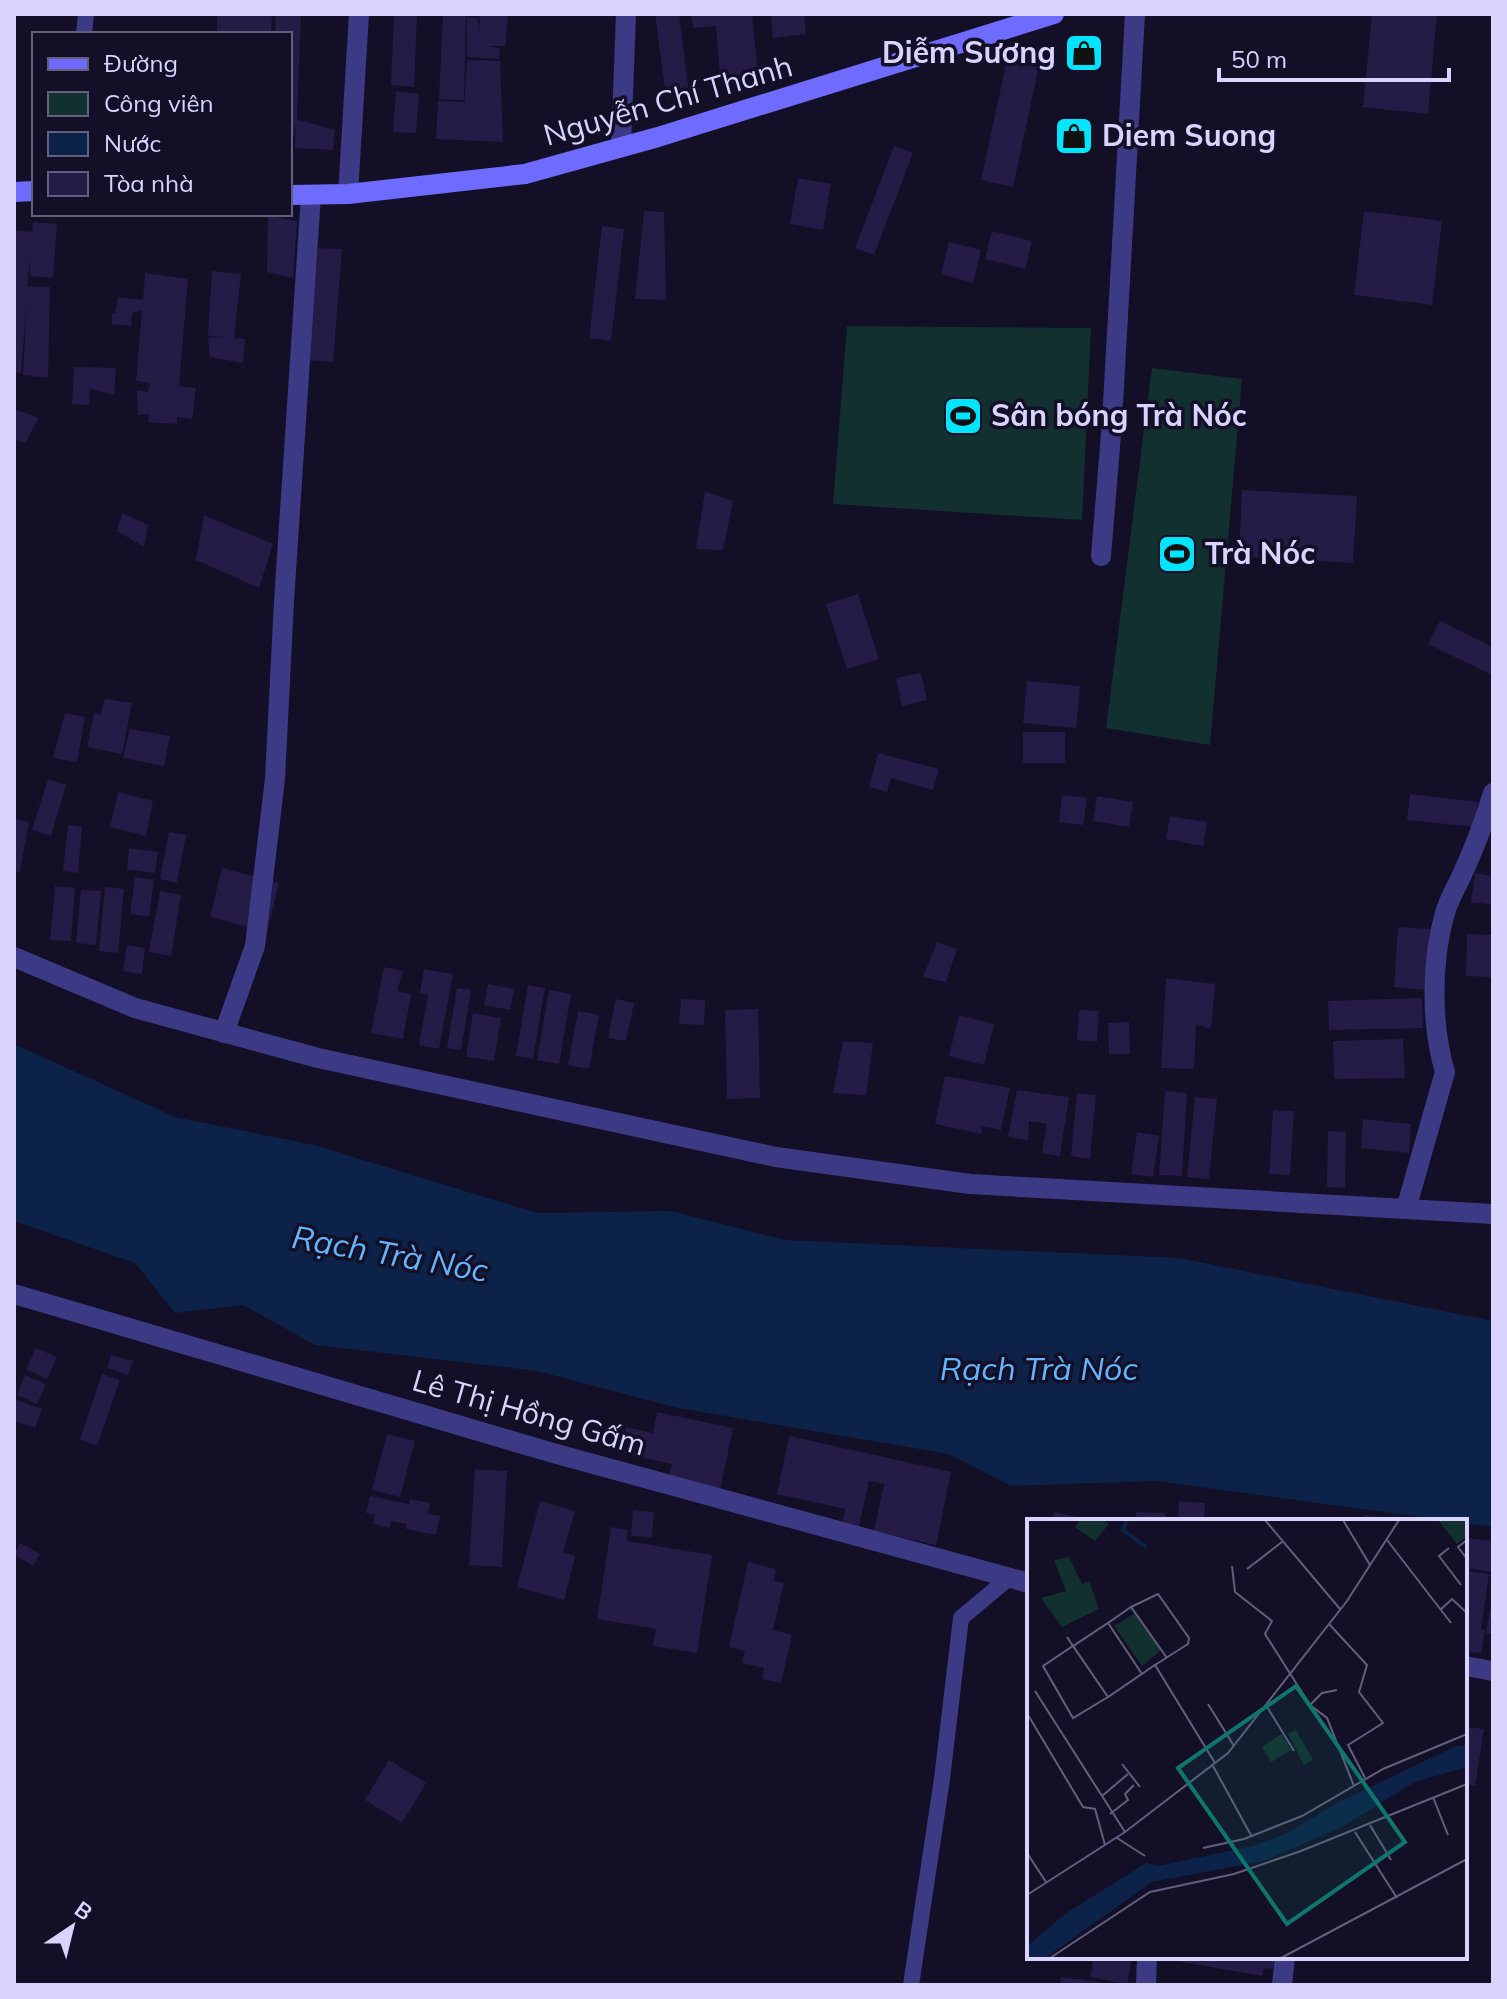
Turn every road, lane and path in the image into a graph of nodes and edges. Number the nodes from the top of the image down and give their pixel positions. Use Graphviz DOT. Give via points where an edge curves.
graph roads {
  1 [pos="359,14"];
  2 [pos="626,14"];
  3 [pos="1054,14"];
  4 [pos="1135,14"];
  5 [pos="621,147"];
  6 [pos="348,194"];
  7 [pos="300,195"];
  8 [pos="1101,556"];
  9 [pos="1493,793"];
  10 [pos="14,957"];
  11 [pos="224,1033"];
  12 [pos="1406,1209"];
  13 [pos="1493,1214"];
  14 [pos="14,1294"];
  15 [pos="1019,1580"];
  16 [pos="1467,1666"];
  17 [pos="1493,1671"];
  18 [pos="1147,1959"];
  19 [pos="1285,1959"];
  20 [pos="911,1985"];
  21 [pos="1146,1985"];
  22 [pos="1282,1985"];
  1 -- 6 [label="street"];
  2 -- 5 [label="street"];
  3 -- 5 [label="main road, Nguyễn Chí Thanh"];
  4 -- 8 [label="street"];
  5 -- 6 [label="main road, Nguyễn Chí Thanh" via="525,174"];
  6 -- 7 [label="main road, Nguyễn Chí Thanh"];
  7 -- 11 [label="street" via="275,779 255,946"];
  9 -- 12 [label="street" via="1445,912 1434,1003 1445,1072"];
  10 -- 11 [label="street" via="135,1008"];
  11 -- 12 [label="street" via="776,1157 970,1184"];
  12 -- 13 [label="street"];
  14 -- 15 [label="street, Lê Thị Hồng Gấm" via="553,1453"];
  15 -- 20 [label="lane" via="961,1618"];
  16 -- 17 [label="street"];
  18 -- 21 [label="street"];
  19 -- 22 [label="street"];
}
